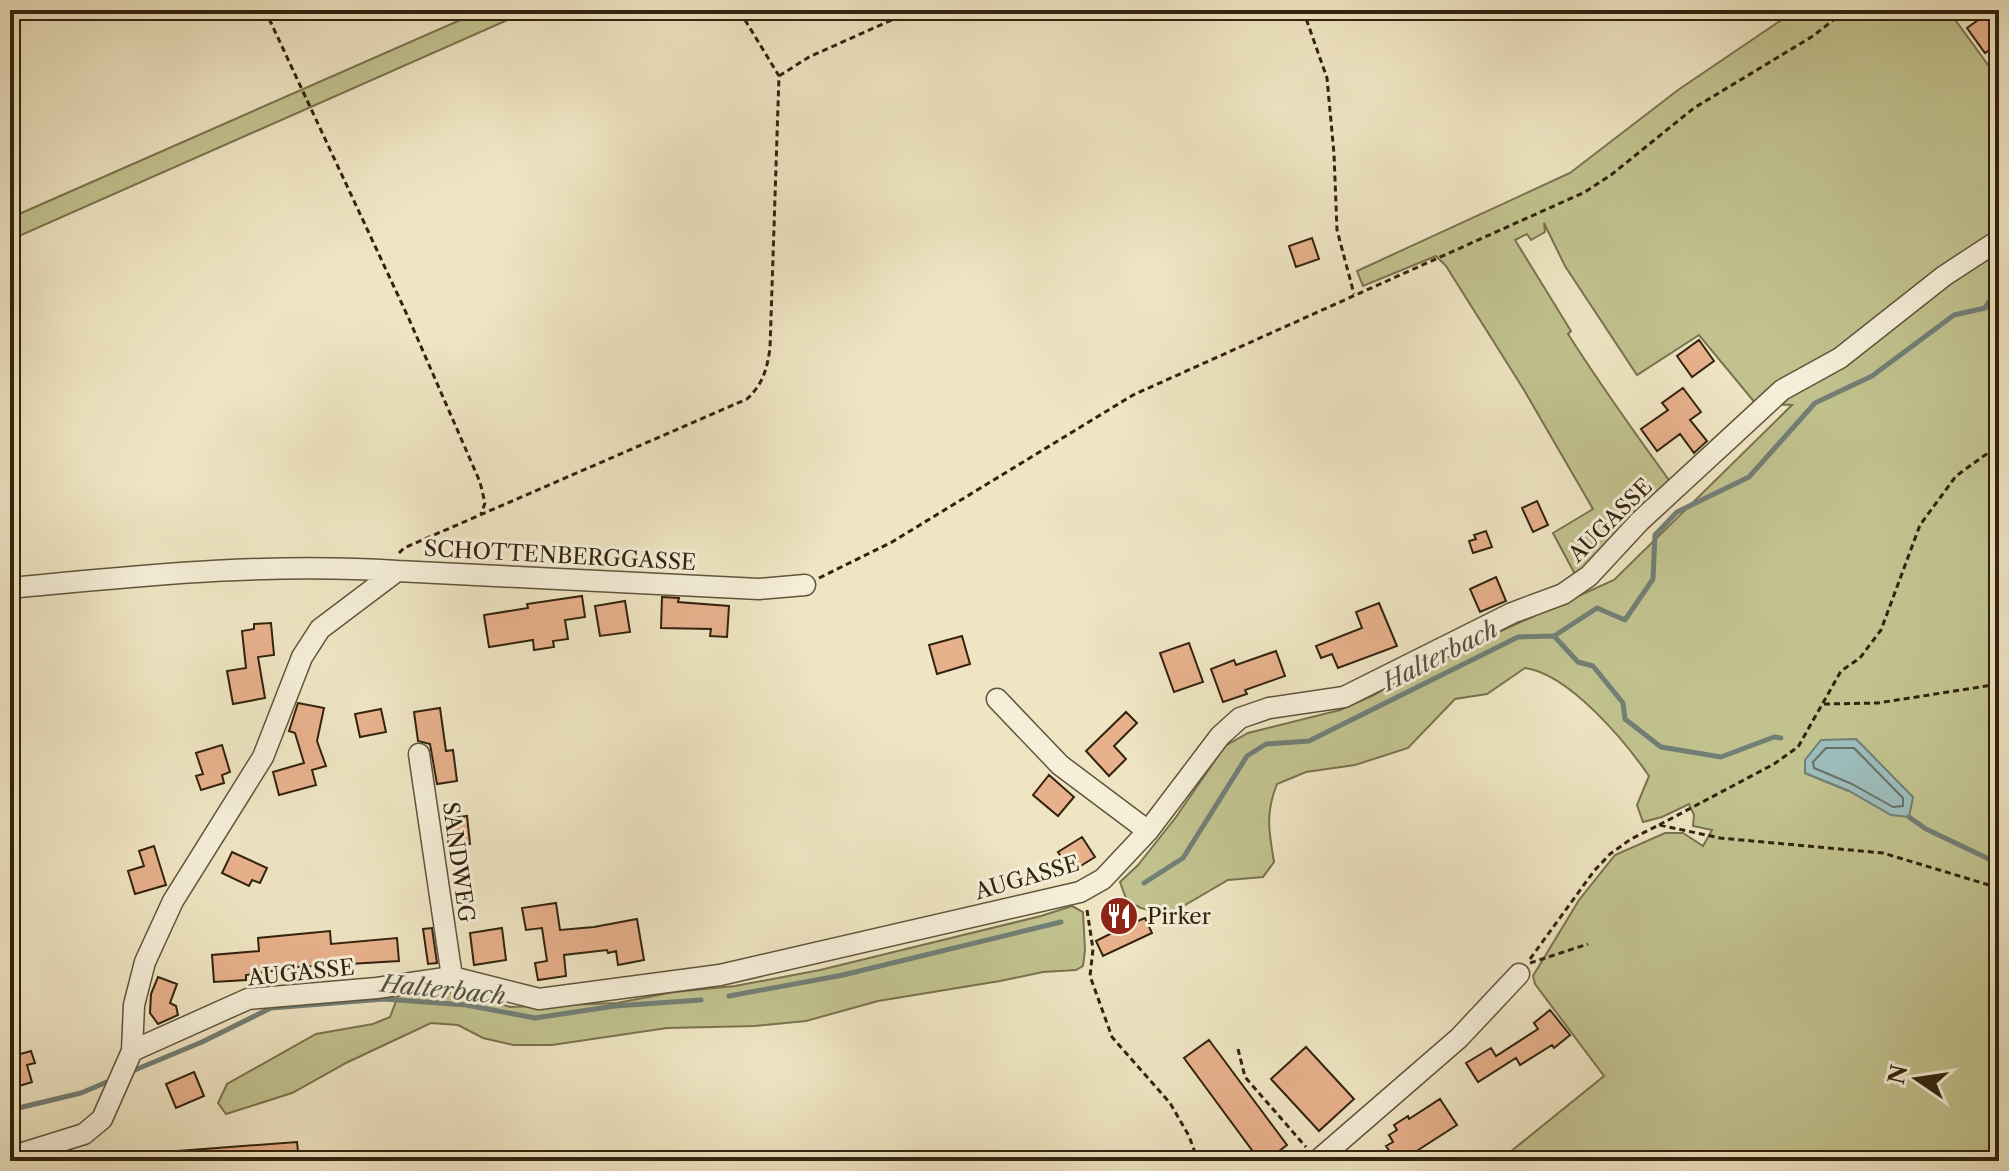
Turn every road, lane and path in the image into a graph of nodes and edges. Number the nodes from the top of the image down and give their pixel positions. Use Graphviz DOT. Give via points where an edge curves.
graph roads {
  1 [pos="38,10"];
  2 [pos="265,10"];
  3 [pos="739,10"];
  4 [pos="914,10"];
  5 [pos="1303,10"];
  6 [pos="1846,10"];
  7 [pos="10,22"];
  8 [pos="779,76"];
  9 [pos="1999,240"];
  10 [pos="1354,294"];
  11 [pos="1999,445"];
  12 [pos="481,514"];
  13 [pos="397,571"];
  14 [pos="805,585"];
  15 [pos="10,588"];
  16 [pos="1999,684"];
  17 [pos="997,699"];
  18 [pos="1824,704"];
  19 [pos="419,754"];
  20 [pos="1659,825"];
  21 [pos="1148,831"];
  22 [pos="1999,888"];
  23 [pos="1090,918"];
  24 [pos="1588,944"];
  25 [pos="1519,974"];
  26 [pos="452,977"];
  27 [pos="1238,1049"];
  28 [pos="129,1055"];
  29 [pos="1312,1155"];
  30 [pos="10,1157"];
  31 [pos="1198,1161"];
  1 -- 7 [label="path"];
  2 -- 12 [label="path" via="480,482 485,503"];
  3 -- 8 [label="path"];
  4 -- 8 [label="path"];
  5 -- 10 [label="path" via="1327,78 1337,230"];
  6 -- 10 [label="path" via="1694,108 1585,192"];
  8 -- 12 [label="path" via="770,348 756,390 747,399"];
  9 -- 21 [label="street, AUGASSE" via="1840,358 1782,390 1640,521 1589,576 1563,594 1512,613 1344,697 1269,708 1240,718 1220,736"];
  10 -- 14 [label="path" via="1133,395 892,542"];
  11 -- 18 [label="path" via="1956,476 1920,525 1881,630 1860,658 1841,671"];
  12 -- 13 [label="path" via="404,548"];
  13 -- 14 [label="street, SCHOTTENBERGGASSE" via="759,589"];
  13 -- 15 [label="street" via="263,570"];
  13 -- 28 [label="street, SCHOTTENBERGGASSE" via="320,629 302,657 263,757 173,901 145,962"];
  16 -- 18 [label="path" via="1878,703"];
  17 -- 21 [label="street" via="1060,765"];
  18 -- 20 [label="path" via="1798,747"];
  19 -- 26 [label="street, SANDWEG"];
  20 -- 22 [label="path" via="1720,838 1883,853"];
  20 -- 24 [label="path" via="1610,854 1526,964"];
  21 -- 26 [label="street, AUGASSE" via="1103,879 1080,892 720,975 539,999"];
  23 -- 31 [label="path" via="1090,976 1112,1037 1170,1103"];
  25 -- 29 [label="street" via="1459,1038"];
  26 -- 28 [label="street, AUGASSE" via="248,999"];
  27 -- 29 [label="path" via="1245,1077"];
  28 -- 30 [label="street" via="102,1119 84,1134"];
}
